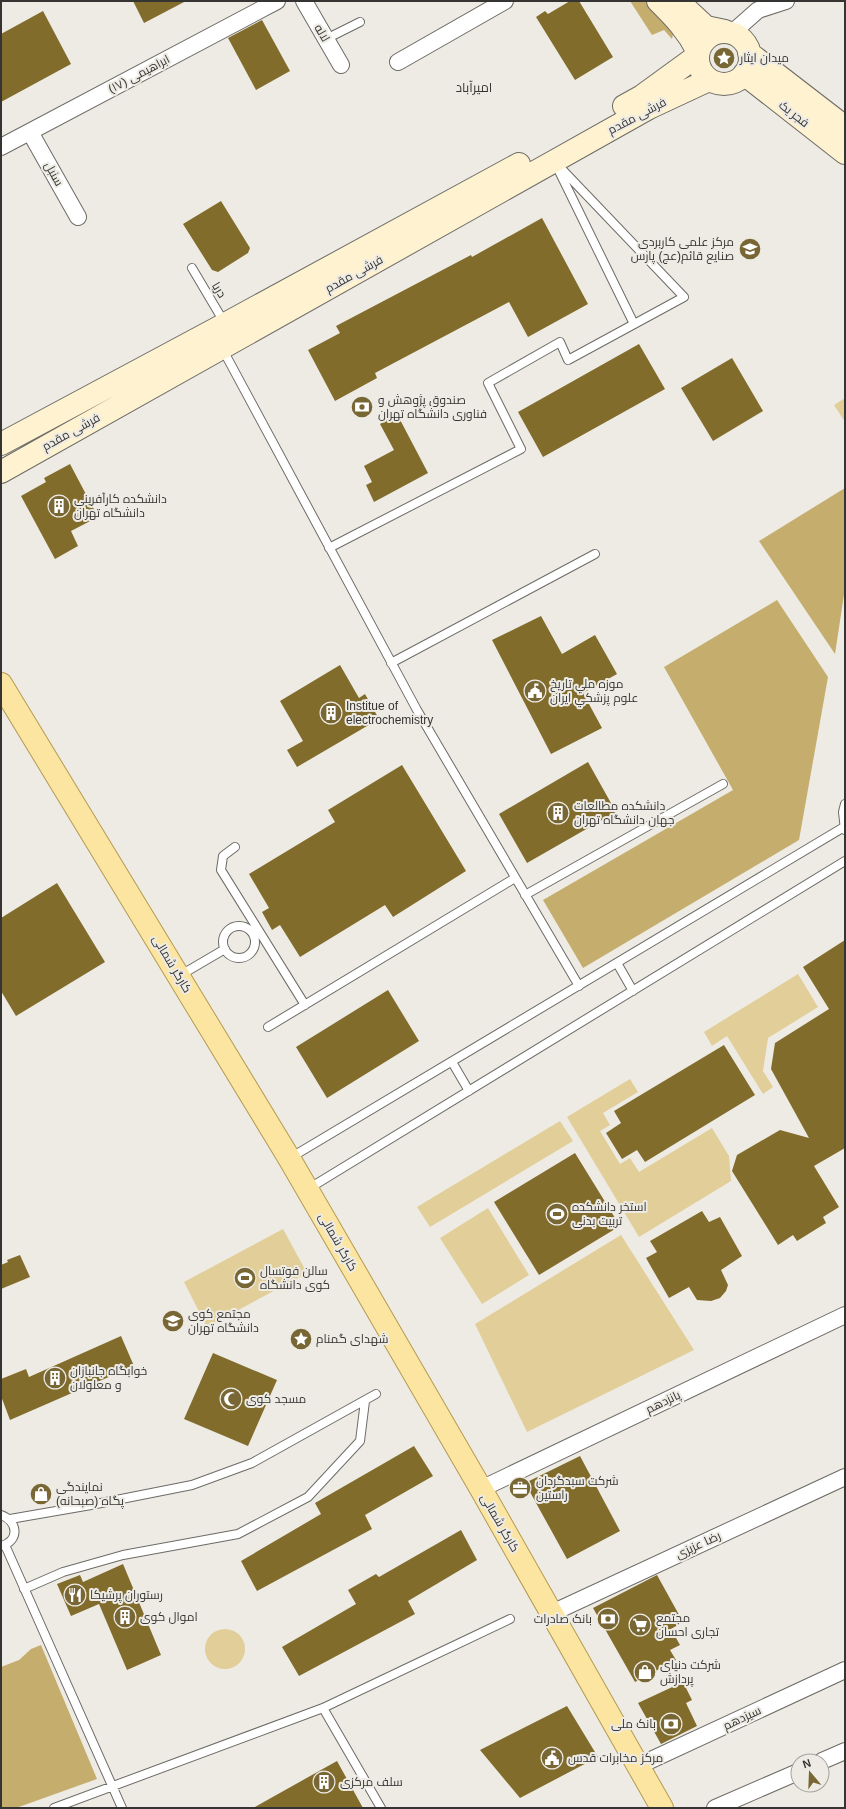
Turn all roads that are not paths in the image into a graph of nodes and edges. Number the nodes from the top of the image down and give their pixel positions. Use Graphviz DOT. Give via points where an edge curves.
graph roads {
  1 [pos="277,1"];
  2 [pos="304,1"];
  3 [pos="505,1"];
  4 [pos="658,1"];
  5 [pos="678,1"];
  6 [pos="786,1"];
  7 [pos="360,22"];
  8 [pos="729,32"];
  9 [pos="326,40"];
  10 [pos="750,53"];
  11 [pos="698,54"];
  12 [pos="398,62"];
  13 [pos="341,64"];
  14 [pos="744,74"];
  15 [pos="709,80"];
  16 [pos="845,127"];
  17 [pos="30,132"];
  18 [pos="1,147"];
  19 [pos="845,153"];
  20 [pos="555,161"];
  21 [pos="78,217"];
  22 [pos="192,268"];
  23 [pos="225,324"];
  24 [pos="634,324"];
  25 [pos="222,348"];
  26 [pos="1,444"];
  27 [pos="1,472"];
  28 [pos="329,548"];
  29 [pos="595,554"];
  30 [pos="391,663"];
  31 [pos="1,684"];
  32 [pos="723,784"];
  33 [pos="845,804"];
  34 [pos="844,828"];
  35 [pos="235,847"];
  36 [pos="845,861"];
  37 [pos="515,878"];
  38 [pos="525,895"];
  39 [pos="255,931"];
  40 [pos="225,949"];
  41 [pos="617,962"];
  42 [pos="179,976"];
  43 [pos="579,986"];
  44 [pos="633,991"];
  45 [pos="305,1005"];
  46 [pos="268,1027"];
  47 [pos="452,1062"];
  48 [pos="469,1091"];
  49 [pos="289,1158"];
  50 [pos="307,1189"];
  51 [pos="845,1315"];
  52 [pos="376,1394"];
  53 [pos="365,1400"];
  54 [pos="845,1477"];
  55 [pos="481,1489"];
  56 [pos="1,1515"];
  57 [pos="10,1520"];
  58 [pos="3,1545"];
  59 [pos="24,1589"];
  60 [pos="552,1613"];
  61 [pos="510,1619"];
  62 [pos="845,1670"];
  63 [pos="324,1708"];
  64 [pos="845,1751"];
  65 [pos="830,1758"];
  66 [pos="638,1766"];
  67 [pos="790,1775"];
  68 [pos="112,1785"];
  69 [pos="54,1808"];
  70 [pos="122,1808"];
  71 [pos="381,1808"];
  72 [pos="662,1808"];
  73 [pos="715,1808"];
  1 -- 17 [label="street, ابراهیمی (۱۷)"];
  2 -- 9 [label="street, لاله"];
  3 -- 12 [label="street"];
  4 -- 11 [label="street" via="680,22"];
  5 -- 8 [label="street" via="706,27"];
  6 -- 8 [label="street" via="758,10"];
  7 -- 9 [label="lane"];
  8 -- 10 [label="street" via="743,40"];
  8 -- 11 [label="street" via="709,36 703,41"];
  9 -- 13 [label="street, لاله"];
  10 -- 14 [label="street" via="749,66"];
  10 -- 16 [label="street, فجر یک"];
  11 -- 15 [label="street" via="700,69"];
  11 -- 23 [label="street, فرشی مقدم" via="642,96"];
  14 -- 15 [label="street" via="729,83 715,83"];
  14 -- 19 [label="street, فجر یک"];
  15 -- 20 [label="street, فرشی مقدم" via="649,108"];
  17 -- 18 [label="street, ابراهیمی (۱۷)"];
  17 -- 21 [label="street, سنبل"];
  20 -- 24 [label="lane"];
  20 -- 24 [label="lane" via="684,297"];
  20 -- 25 [label="street, فرشی مقدم"];
  22 -- 23 [label="lane, دریا"];
  23 -- 26 [label="street, فرشی مقدم"];
  24 -- 28 [label="lane" via="568,360 560,342 488,383 521,449"];
  25 -- 27 [label="street, فرشی مقدم"];
  25 -- 28 [label="lane"];
  28 -- 30 [label="lane"];
  29 -- 30 [label="lane"];
  30 -- 37 [label="lane"];
  31 -- 42 [label="main road, کارگر شمالی"];
  32 -- 38 [label="lane"];
  33 -- 34 [label="lane"];
  34 -- 41 [label="lane"];
  35 -- 39 [label="lane" via="222,856 222,870"];
  36 -- 44 [label="lane"];
  37 -- 38 [label="lane"];
  37 -- 45 [label="lane"];
  38 -- 43 [label="lane"];
  39 -- 40 [label="lane" via="233,927 224,939"];
  39 -- 40 [label="lane" via="254,948 247,956 237,958"];
  39 -- 45 [label="lane"];
  40 -- 42 [label="lane"];
  41 -- 43 [label="lane"];
  41 -- 44 [label="lane"];
  42 -- 49 [label="main road, کارگر شمالی"];
  43 -- 47 [label="lane"];
  44 -- 48 [label="lane"];
  45 -- 46 [label="lane"];
  47 -- 48 [label="lane"];
  47 -- 49 [label="lane"];
  48 -- 50 [label="lane"];
  49 -- 50 [label="main road, کارگر شمالی"];
  50 -- 55 [label="main road, کارگر شمالی"];
  51 -- 55 [label="street, پانزدهم"];
  52 -- 53 [label="lane"];
  53 -- 57 [label="lane" via="252,1463 192,1485"];
  53 -- 59 [label="lane" via="360,1441 308,1497 238,1534 123,1556 63,1572"];
  54 -- 60 [label="street, رضا عزیزی"];
  55 -- 60 [label="main road, کارگر شمالی"];
  56 -- 57 [label="lane"];
  57 -- 58 [label="lane" via="14,1528 13,1538"];
  58 -- 59 [label="lane"];
  59 -- 68 [label="lane"];
  60 -- 66 [label="main road, کارگر شمالی"];
  61 -- 63 [label="lane"];
  62 -- 66 [label="street, سیزدهم"];
  63 -- 68 [label="lane"];
  63 -- 71 [label="lane"];
  64 -- 65 [label="street"];
  66 -- 72 [label="main road, کارگر شمالی"];
  67 -- 73 [label="street"];
  68 -- 69 [label="lane"];
  68 -- 70 [label="lane"];
}
